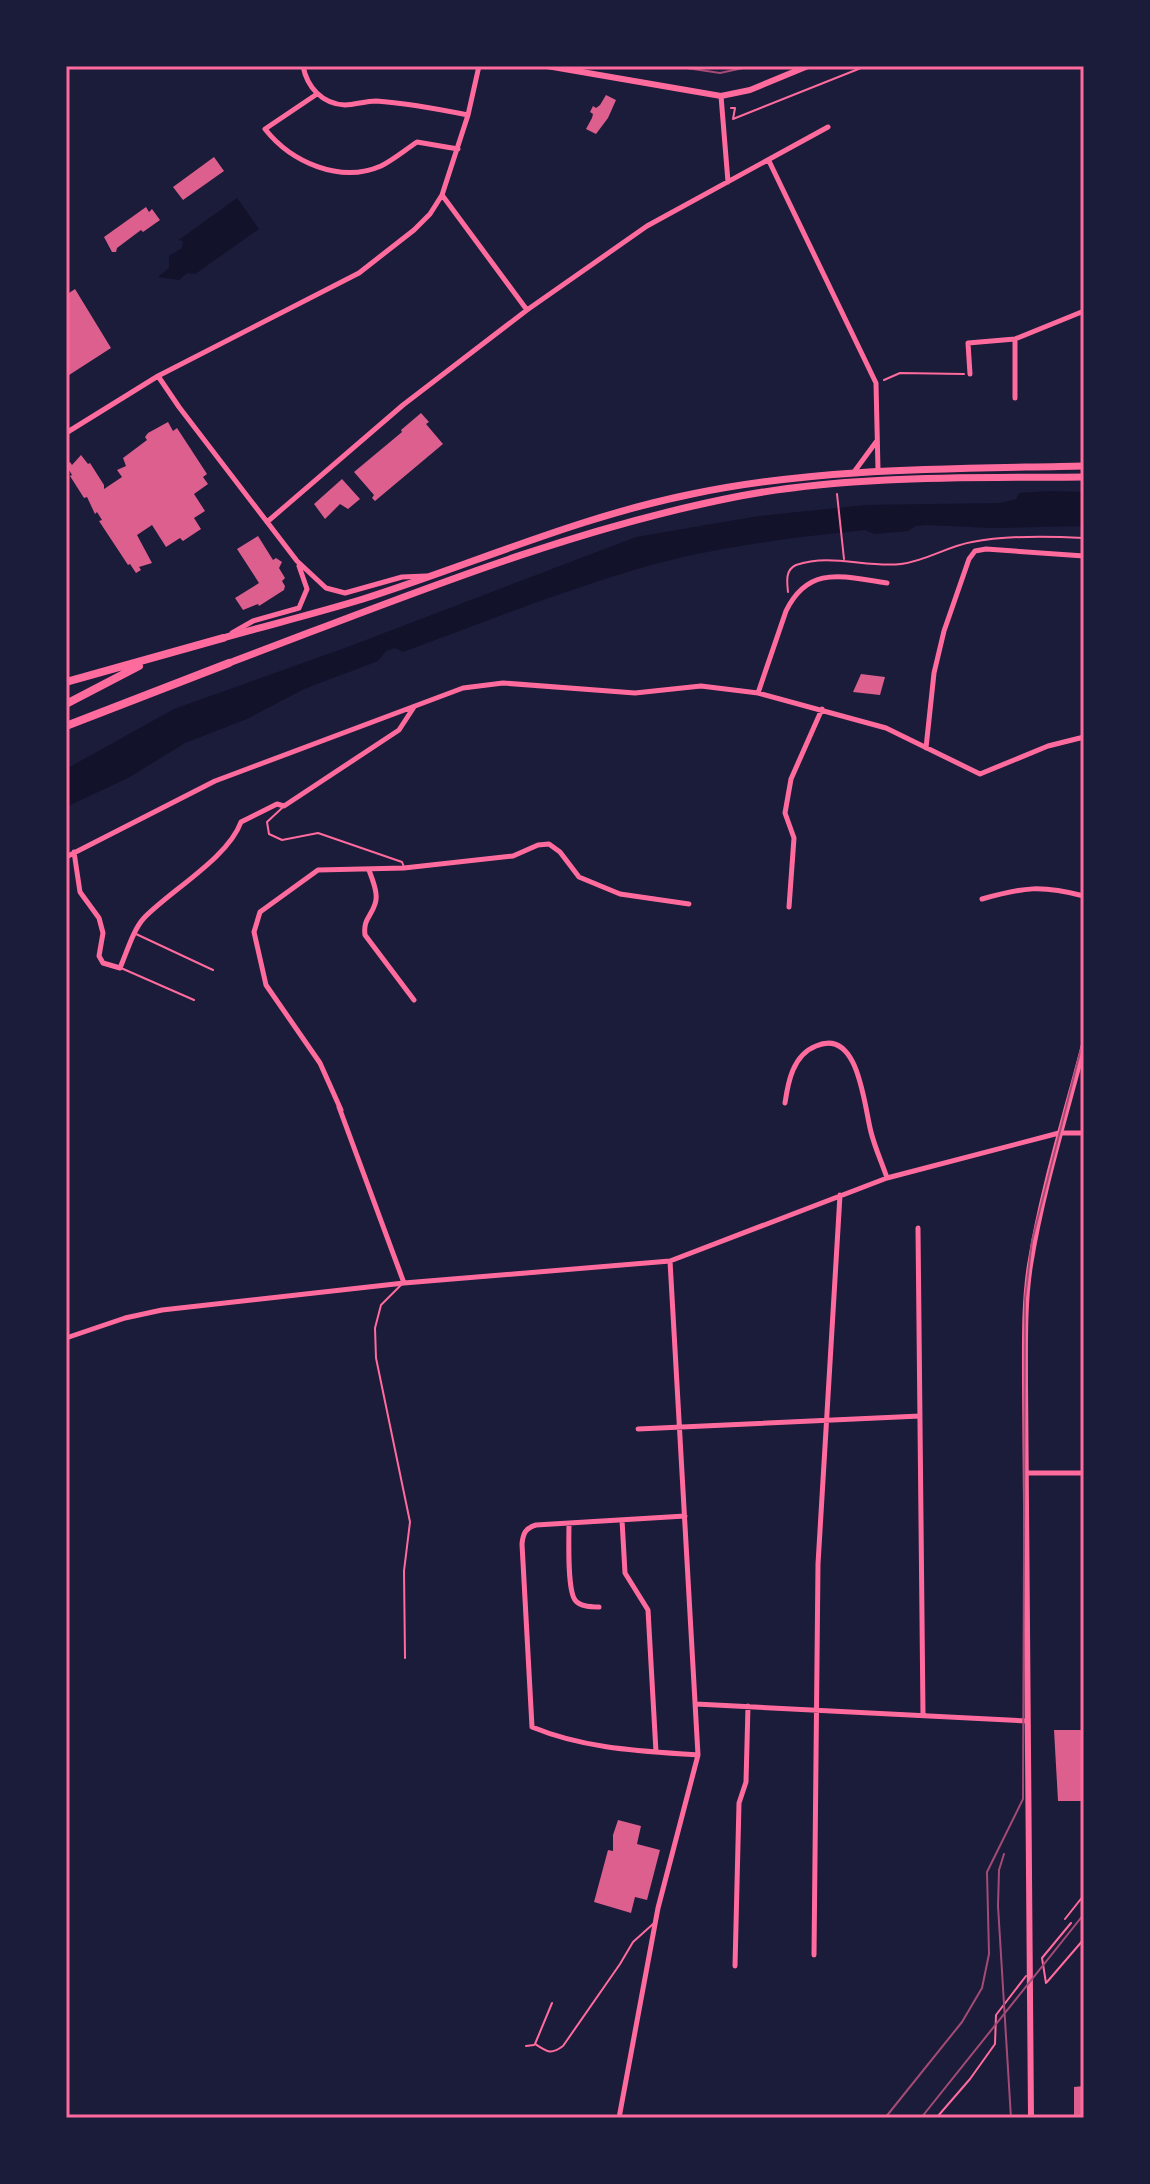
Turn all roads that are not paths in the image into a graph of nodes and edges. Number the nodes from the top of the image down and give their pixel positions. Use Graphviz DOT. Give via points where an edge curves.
graph roads {
  1 [pos="303,66"];
  2 [pos="479,66"];
  3 [pos="547,66"];
  4 [pos="808,66"];
  5 [pos="317,94"];
  6 [pos="721,96"];
  7 [pos="468,115"];
  8 [pos="828,127"];
  9 [pos="458,149"];
  10 [pos="769,161"];
  11 [pos="728,182"];
  12 [pos="442,195"];
  13 [pos="527,310"];
  14 [pos="1084,311"];
  15 [pos="1015,339"];
  16 [pos="970,374"];
  17 [pos="158,376"];
  18 [pos="1015,398"];
  19 [pos="66,433"];
  20 [pos="877,441"];
  21 [pos="1084,466"];
  22 [pos="878,470"];
  23 [pos="854,472"];
  24 [pos="1084,477"];
  25 [pos="267,522"];
  26 [pos="1084,556"];
  27 [pos="297,561"];
  28 [pos="429,576"];
  29 [pos="887,583"];
  30 [pos="345,593"];
  31 [pos="363,599"];
  32 [pos="223,638"];
  33 [pos="154,658"];
  34 [pos="229,663"];
  35 [pos="66,682"];
  36 [pos="758,693"];
  37 [pos="66,704"];
  38 [pos="414,706"];
  39 [pos="822,709"];
  40 [pos="66,724"];
  41 [pos="1084,737"];
  42 [pos="926,748"];
  43 [pos="284,806"];
  44 [pos="74,852"];
  45 [pos="66,857"];
  46 [pos="404,868"];
  47 [pos="369,870"];
  48 [pos="1084,896"];
  49 [pos="982,899"];
  50 [pos="689,904"];
  51 [pos="789,907"];
  52 [pos="135,934"];
  53 [pos="120,968"];
  54 [pos="213,970"];
  55 [pos="194,1000"];
  56 [pos="414,1000"];
  57 [pos="1084,1045"];
  58 [pos="785,1103"];
  59 [pos="1061,1133"];
  60 [pos="1084,1133"];
  61 [pos="887,1178"];
  62 [pos="840,1195"];
  63 [pos="918,1228"];
  64 [pos="670,1261"];
  65 [pos="404,1283"];
  66 [pos="66,1338"];
  67 [pos="920,1416"];
  68 [pos="826,1419"];
  69 [pos="680,1426"];
  70 [pos="638,1429"];
  71 [pos="1026,1473"];
  72 [pos="1084,1473"];
  73 [pos="685,1516"];
  74 [pos="622,1520"];
  75 [pos="569,1523"];
  76 [pos="599,1607"];
  77 [pos="405,1658"];
  78 [pos="696,1704"];
  79 [pos="748,1706"];
  80 [pos="815,1708"];
  81 [pos="923,1715"];
  82 [pos="1027,1721"];
  83 [pos="656,1752"];
  84 [pos="698,1755"];
  85 [pos="655,1922"];
  86 [pos="1071,1923"];
  87 [pos="1084,1939"];
  88 [pos="814,1955"];
  89 [pos="735,1966"];
  90 [pos="1030,1972"];
  91 [pos="552,2003"];
  92 [pos="535,2044"];
  93 [pos="526,2046"];
  94 [pos="938,2116"];
  95 [pos="619,2118"];
  96 [pos="1031,2118"];
  1 -- 5 [label="street"];
  2 -- 7 [label="street"];
  3 -- 6 [label="main road"];
  4 -- 6 [label="main road"];
  5 -- 7 [label="street" via="346,105 378,101"];
  5 -- 9 [label="street" via="265,129 301,160 330,172 379,167 417,142"];
  6 -- 11 [label="street"];
  7 -- 9 [label="street"];
  8 -- 10 [label="street"];
  9 -- 12 [label="street"];
  10 -- 11 [label="street"];
  10 -- 20 [label="street" via="876,383"];
  11 -- 13 [label="street" via="647,226"];
  12 -- 13 [label="street"];
  12 -- 17 [label="street" via="422,222 378,261"];
  13 -- 25 [label="street" via="403,405"];
  14 -- 15 [label="street"];
  15 -- 16 [label="street" via="968,343"];
  15 -- 18 [label="street"];
  17 -- 19 [label="street"];
  17 -- 25 [label="street"];
  20 -- 22 [label="street"];
  20 -- 23 [label="street"];
  21 -- 22 [label="main road"];
  22 -- 23 [label="main road"];
  23 -- 28 [label="main road" via="687,495 605,516"];
  24 -- 34 [label="main road" via="839,484 744,495 641,517"];
  25 -- 27 [label="street"];
  26 -- 42 [label="street" via="975,551 944,631"];
  27 -- 30 [label="street" via="326,588"];
  27 -- 32 [label="street" via="307,589 299,608 253,621"];
  28 -- 30 [label="street" via="402,577"];
  28 -- 31 [label="main road"];
  29 -- 36 [label="street" via="835,575 805,585 792,600"];
  30 -- 31 [label="lane"];
  31 -- 32 [label="main road"];
  32 -- 33 [label="highway"];
  33 -- 35 [label="highway"];
  33 -- 37 [label="highway"];
  34 -- 40 [label="highway"];
  36 -- 38 [label="street" via="701,686 635,693 503,683 463,688"];
  36 -- 39 [label="street"];
  38 -- 43 [label="street" via="399,730"];
  38 -- 44 [label="street" via="215,781"];
  39 -- 42 [label="street" via="886,728"];
  39 -- 51 [label="street" via="791,779 785,813 794,838"];
  41 -- 42 [label="street" via="980,774"];
  43 -- 46 [label="lane" via="267,822 269,834 282,840 318,833 402,862"];
  43 -- 52 [label="street" via="277,804 241,822 237,833 142,920"];
  44 -- 45 [label="street"];
  44 -- 53 [label="street" via="76,882 103,933 99,956 103,963"];
  46 -- 47 [label="street"];
  46 -- 50 [label="street" via="513,856 549,844 579,877 620,894"];
  47 -- 56 [label="street" via="376,897 364,924 365,935"];
  47 -- 65 [label="street" via="318,870 260,912 254,932 266,985 320,1063"];
  48 -- 49 [label="street" via="1053,888 1021,888"];
  52 -- 53 [label="street"];
  52 -- 54 [label="lane"];
  53 -- 55 [label="lane"];
  57 -- 59 [label="main road"];
  58 -- 61 [label="street" via="791,1072 800,1058 816,1045 832,1044 846,1052 857,1070"];
  59 -- 60 [label="street"];
  59 -- 61 [label="street"];
  59 -- 71 [label="main road" via="1030,1267"];
  61 -- 62 [label="street"];
  62 -- 64 [label="street"];
  62 -- 68 [label="street"];
  63 -- 67 [label="street"];
  64 -- 65 [label="street"];
  64 -- 69 [label="street"];
  65 -- 66 [label="street" via="162,1310"];
  65 -- 77 [label="lane" via="381,1305 375,1328 376,1358 410,1522 404,1571"];
  67 -- 68 [label="street"];
  67 -- 81 [label="street"];
  68 -- 69 [label="street"];
  68 -- 80 [label="street"];
  69 -- 70 [label="street"];
  69 -- 73 [label="street"];
  71 -- 72 [label="street"];
  71 -- 82 [label="main road"];
  73 -- 74 [label="street"];
  73 -- 78 [label="street"];
  74 -- 75 [label="street"];
  74 -- 83 [label="street" via="625,1573 648,1610"];
  75 -- 76 [label="street" via="575,1601"];
  75 -- 83 [label="street" via="536,1525 523,1534 532,1727 571,1741"];
  78 -- 79 [label="street"];
  78 -- 84 [label="street"];
  79 -- 80 [label="street"];
  79 -- 89 [label="street" via="746,1782 739,1803"];
  80 -- 81 [label="street"];
  80 -- 88 [label="street"];
  81 -- 82 [label="street"];
  82 -- 90 [label="main road"];
  83 -- 84 [label="street"];
  84 -- 85 [label="street"];
  85 -- 92 [label="lane" via="633,1942 563,2046 548,2053"];
  85 -- 95 [label="street"];
  86 -- 87 [label="lane" via="1042,1958 1046,1983"];
  90 -- 94 [label="lane" via="996,2015 995,2044"];
  90 -- 96 [label="main road"];
  91 -- 92 [label="lane"];
  92 -- 93 [label="lane"];
}
